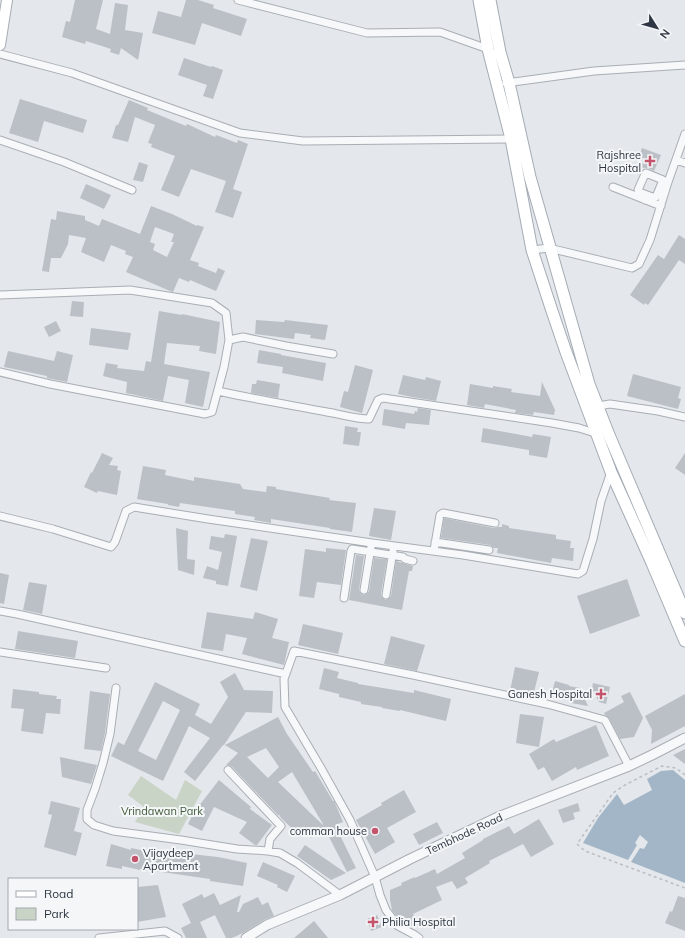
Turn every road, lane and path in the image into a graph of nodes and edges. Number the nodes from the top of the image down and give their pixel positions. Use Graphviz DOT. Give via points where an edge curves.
graph roads {
  1 [pos="7,0"];
  2 [pos="238,0"];
  3 [pos="479,0"];
  4 [pos="490,0"];
  5 [pos="0,45"];
  6 [pos="493,53"];
  7 [pos="0,54"];
  8 [pos="685,65"];
  9 [pos="509,82"];
  10 [pos="497,84"];
  11 [pos="685,134"];
  12 [pos="511,139"];
  13 [pos="0,140"];
  14 [pos="676,160"];
  15 [pos="685,163"];
  16 [pos="665,181"];
  17 [pos="613,187"];
  18 [pos="132,190"];
  19 [pos="646,198"];
  20 [pos="661,206"];
  21 [pos="549,248"];
  22 [pos="532,250"];
  23 [pos="0,295"];
  24 [pos="229,340"];
  25 [pos="333,354"];
  26 [pos="0,372"];
  27 [pos="218,391"];
  28 [pos="598,406"];
  29 [pos="685,417"];
  30 [pos="597,434"];
  31 [pos="609,435"];
  32 [pos="611,472"];
  33 [pos="0,516"];
  34 [pos="495,523"];
  35 [pos="435,542"];
  36 [pos="372,543"];
  37 [pos="394,545"];
  38 [pos="465,546"];
  39 [pos="434,550"];
  40 [pos="490,550"];
  41 [pos="370,552"];
  42 [pos="463,554"];
  43 [pos="393,555"];
  44 [pos="413,561"];
  45 [pos="364,590"];
  46 [pos="386,595"];
  47 [pos="344,598"];
  48 [pos="0,611"];
  49 [pos="685,613"];
  50 [pos="685,641"];
  51 [pos="0,652"];
  52 [pos="106,668"];
  53 [pos="286,674"];
  54 [pos="116,688"];
  55 [pos="685,738"];
  56 [pos="629,766"];
  57 [pos="228,770"];
  58 [pos="685,775"];
  59 [pos="268,851"];
  60 [pos="375,877"];
  61 [pos="685,888"];
  62 [pos="340,895"];
  63 [pos="99,938"];
  64 [pos="178,938"];
  65 [pos="246,938"];
  66 [pos="419,938"];
  1 -- 5 [label="main road"];
  2 -- 6 [label="street" via="367,33 440,32"];
  3 -- 6 [label="main road"];
  4 -- 6 [label="main road"];
  6 -- 9 [label="main road"];
  6 -- 10 [label="main road"];
  7 -- 12 [label="street" via="72,73 240,133 304,141"];
  8 -- 9 [label="street" via="594,70"];
  9 -- 10 [label="street"];
  9 -- 21 [label="main road"];
  10 -- 12 [label="main road"];
  11 -- 14 [label="street"];
  12 -- 22 [label="main road"];
  13 -- 18 [label="street" via="64,162"];
  14 -- 15 [label="street"];
  14 -- 16 [label="street"];
  16 -- 19 [label="street" via="656,197"];
  16 -- 19 [label="street" via="644,174 638,190"];
  16 -- 20 [label="street"];
  17 -- 19 [label="street"];
  19 -- 20 [label="street"];
  20 -- 21 [label="street" via="639,264 632,268"];
  21 -- 22 [label="street"];
  21 -- 28 [label="main road" via="589,384"];
  22 -- 30 [label="main road"];
  23 -- 24 [label="street" via="130,290 212,303 226,313"];
  24 -- 25 [label="street" via="243,337"];
  24 -- 27 [label="street"];
  26 -- 27 [label="street" via="205,414 212,412"];
  27 -- 30 [label="street" via="363,419 369,419 378,400 383,398 552,423"];
  28 -- 29 [label="street" via="610,404"];
  28 -- 31 [label="main road"];
  30 -- 31 [label="street"];
  30 -- 32 [label="main road"];
  31 -- 49 [label="main road"];
  32 -- 42 [label="street" via="583,571 578,574"];
  32 -- 50 [label="main road"];
  33 -- 36 [label="street" via="111,547 126,511 134,507"];
  34 -- 35 [label="street" via="442,513"];
  35 -- 38 [label="street"];
  35 -- 39 [label="street"];
  36 -- 37 [label="street"];
  36 -- 41 [label="street"];
  37 -- 39 [label="street"];
  37 -- 43 [label="street"];
  38 -- 40 [label="street"];
  38 -- 42 [label="street"];
  39 -- 42 [label="street"];
  41 -- 43 [label="street"];
  41 -- 45 [label="street"];
  41 -- 47 [label="street" via="352,549"];
  43 -- 44 [label="street"];
  43 -- 46 [label="street"];
  48 -- 53 [label="street"];
  51 -- 52 [label="street"];
  53 -- 56 [label="street" via="294,651 590,715 605,720"];
  53 -- 60 [label="street" via="285,707 350,820"];
  54 -- 59 [label="street" via="110,734 86,819 94,826 112,830 237,849"];
  55 -- 56 [label="street, Tembhode Road"];
  56 -- 60 [label="street, Tembhode Road" via="498,817"];
  57 -- 59 [label="street" via="281,826 270,839"];
  58 -- 61 [label="path" via="676,768 662,766 613,793 577,844 585,851"];
  59 -- 62 [label="street" via="280,853 297,863"];
  60 -- 62 [label="street, Tembhode Road"];
  60 -- 66 [label="street" via="386,910 398,926"];
  62 -- 65 [label="street, Tembhode Road" via="267,926"];
  63 -- 64 [label="street" via="166,931"];
}
